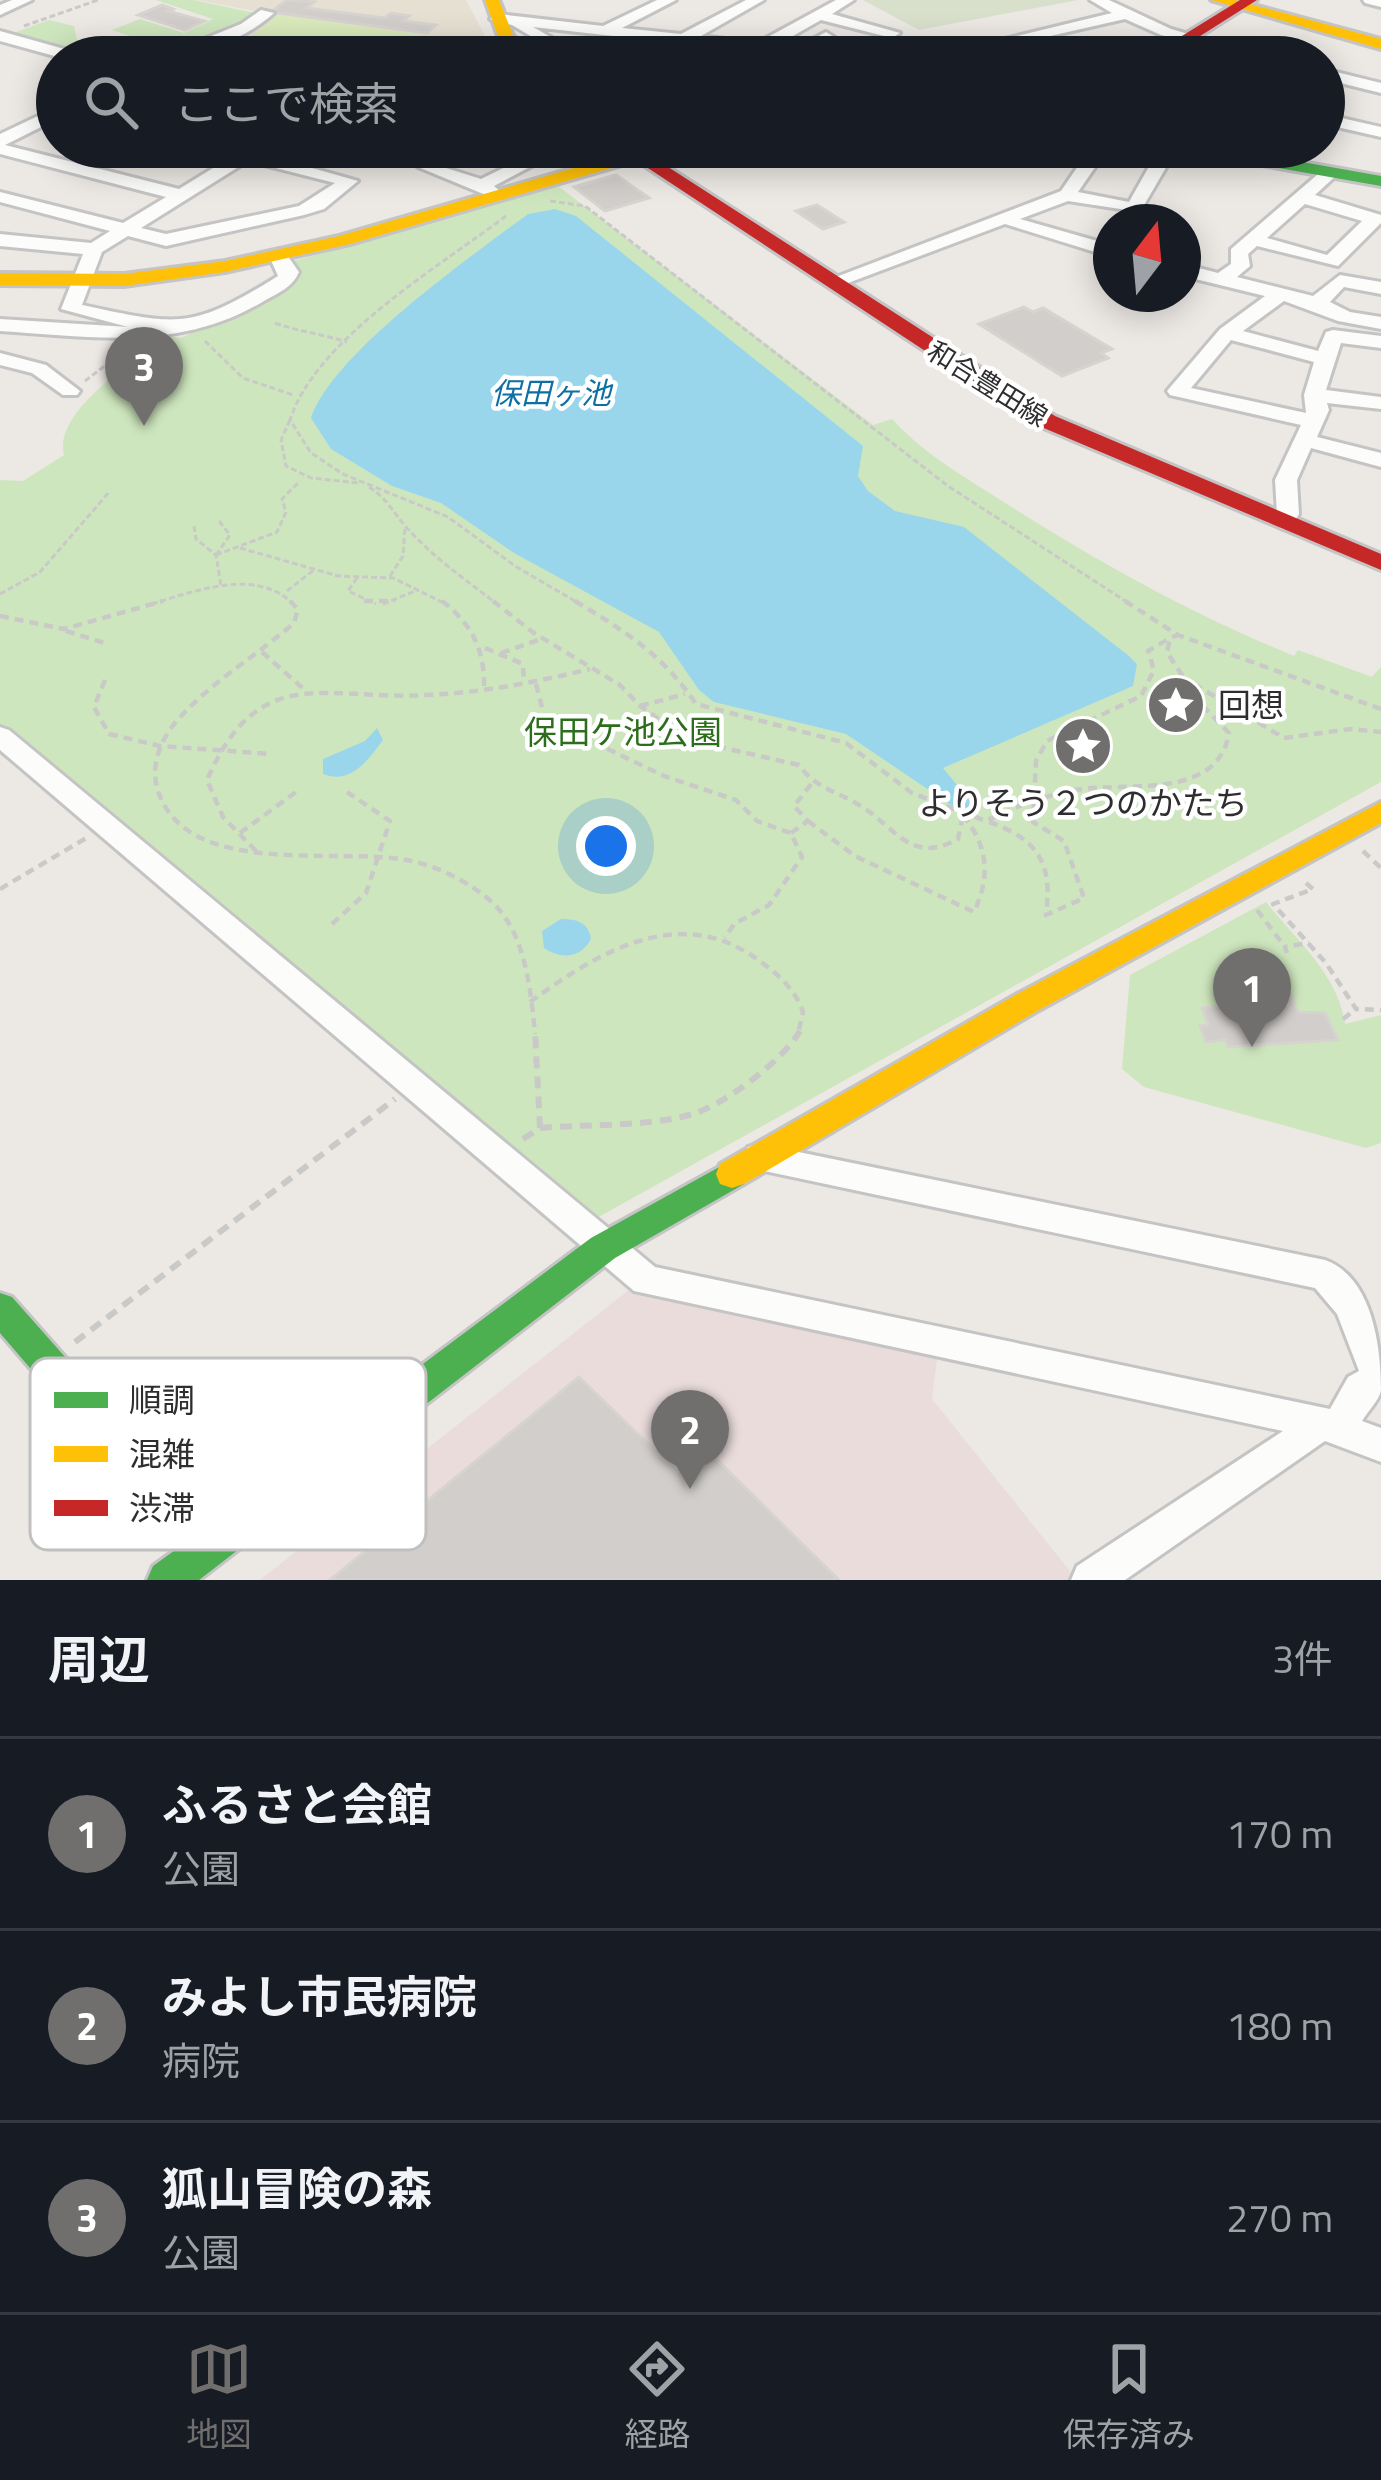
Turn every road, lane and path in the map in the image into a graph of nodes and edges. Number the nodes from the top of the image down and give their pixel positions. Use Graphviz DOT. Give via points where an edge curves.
graph roads {
  1 [pos="25,0"];
  2 [pos="98,0"];
  3 [pos="669,0"];
  4 [pos="722,0"];
  5 [pos="847,0"];
  6 [pos="1097,0"];
  7 [pos="1370,0"];
  8 [pos="1236,2"];
  9 [pos="751,3"];
  10 [pos="1381,3"];
  11 [pos="495,9"];
  12 [pos="0,10"];
  13 [pos="266,13"];
  14 [pos="1125,14"];
  15 [pos="818,15"];
  16 [pos="19,28"];
  17 [pos="608,29"];
  18 [pos="892,33"];
  19 [pos="0,36"];
  20 [pos="222,36"];
  21 [pos="511,36"];
  22 [pos="542,36"];
  23 [pos="669,36"];
  24 [pos="690,36"];
  25 [pos="780,36"];
  26 [pos="1029,36"];
  27 [pos="1181,36"];
  28 [pos="1189,36"];
  29 [pos="1381,44"];
  30 [pos="36,46"];
  31 [pos="1345,79"];
  32 [pos="1381,88"];
  33 [pos="36,124"];
  34 [pos="1345,124"];
  35 [pos="1381,132"];
  36 [pos="0,145"];
  37 [pos="36,155"];
  38 [pos="84,168"];
  39 [pos="226,168"];
  40 [pos="307,168"];
  41 [pos="429,168"];
  42 [pos="532,168"];
  43 [pos="580,168"];
  44 [pos="656,168"];
  45 [pos="1086,168"];
  46 [pos="1157,168"];
  47 [pos="1308,168"];
  48 [pos="1331,172"];
  49 [pos="1376,174"];
  50 [pos="182,195"];
  51 [pos="1067,195"];
  52 [pos="497,196"];
  53 [pos="0,197"];
  54 [pos="1304,198"];
  55 [pos="537,202"];
  56 [pos="1012,222"];
  57 [pos="126,230"];
  58 [pos="0,240"];
  59 [pos="1258,241"];
  60 [pos="1093,246"];
  61 [pos="94,249"];
  62 [pos="278,256"];
  63 [pos="1201,275"];
  64 [pos="0,279"];
  65 [pos="1220,280"];
  66 [pos="81,282"];
  67 [pos="833,282"];
  68 [pos="1381,288"];
  69 [pos="1281,294"];
  70 [pos="1317,303"];
  71 [pos="1381,322"];
  72 [pos="275,323"];
  73 [pos="203,324"];
  74 [pos="0,325"];
  75 [pos="153,330"];
  76 [pos="1227,333"];
  77 [pos="347,341"];
  78 [pos="1381,342"];
  79 [pos="0,359"];
  80 [pos="1327,359"];
  81 [pos="70,391"];
  82 [pos="1314,394"];
  83 [pos="296,396"];
  84 [pos="1381,403"];
  85 [pos="290,420"];
  86 [pos="1309,430"];
  87 [pos="1381,460"];
  88 [pos="303,480"];
  89 [pos="362,483"];
  90 [pos="110,491"];
  91 [pos="219,521"];
  92 [pos="1283,522"];
  93 [pos="194,526"];
  94 [pos="405,526"];
  95 [pos="240,548"];
  96 [pos="216,555"];
  97 [pos="1381,563"];
  98 [pos="315,568"];
  99 [pos="390,576"];
  100 [pos="357,578"];
  101 [pos="221,586"];
  102 [pos="416,590"];
  103 [pos="286,592"];
  104 [pos="0,594"];
  105 [pos="0,616"];
  106 [pos="60,630"];
  107 [pos="1178,635"];
  108 [pos="542,638"];
  109 [pos="1170,638"];
  110 [pos="108,644"];
  111 [pos="485,649"];
  112 [pos="262,652"];
  113 [pos="501,653"];
  114 [pos="590,669"];
  115 [pos="105,680"];
  116 [pos="1190,681"];
  117 [pos="536,682"];
  118 [pos="524,683"];
  119 [pos="484,689"];
  120 [pos="308,692"];
  121 [pos="685,694"];
  122 [pos="640,706"];
  123 [pos="1381,709"];
  124 [pos="1381,732"];
  125 [pos="0,736"];
  126 [pos="160,746"];
  127 [pos="217,753"];
  128 [pos="271,754"];
  129 [pos="812,782"];
  130 [pos="347,791"];
  131 [pos="296,792"];
  132 [pos="1035,799"];
  133 [pos="1381,811"];
  134 [pos="963,815"];
  135 [pos="808,821"];
  136 [pos="986,821"];
  137 [pos="106,826"];
  138 [pos="240,833"];
  139 [pos="791,833"];
  140 [pos="1355,842"];
  141 [pos="256,851"];
  142 [pos="380,856"];
  143 [pos="1381,868"];
  144 [pos="1298,875"];
  145 [pos="0,889"];
  146 [pos="1249,902"];
  147 [pos="332,924"];
  148 [pos="725,938"];
  149 [pos="1309,944"];
  150 [pos="530,1002"];
  151 [pos="1380,1008"];
  152 [pos="1356,1009"];
  153 [pos="1343,1019"];
  154 [pos="414,1084"];
  155 [pos="540,1128"];
  156 [pos="760,1156"];
  157 [pos="499,1157"];
  158 [pos="603,1248"];
  159 [pos="0,1308"];
  160 [pos="45,1358"];
  161 [pos="54,1358"];
  162 [pos="1380,1377"];
  163 [pos="426,1383"];
  164 [pos="1329,1426"];
  165 [pos="1381,1445"];
  166 [pos="201,1550"];
  167 [pos="207,1550"];
  168 [pos="203,1553"];
  169 [pos="167,1580"];
  170 [pos="1091,1580"];
  1 -- 12 [label="street"];
  2 -- 16 [label="path"];
  3 -- 17 [label="street"];
  4 -- 9 [label="street"];
  5 -- 15 [label="street"];
  6 -- 14 [label="street"];
  7 -- 10 [label="street"];
  8 -- 28 [label="street"];
  8 -- 29 [label="street"];
  9 -- 24 [label="street"];
  11 -- 17 [label="street"];
  11 -- 21 [label="street"];
  11 -- 22 [label="street"];
  13 -- 20 [label="street"];
  14 -- 26 [label="street"];
  14 -- 27 [label="street"];
  15 -- 18 [label="street"];
  15 -- 25 [label="street"];
  17 -- 23 [label="street"];
  19 -- 30 [label="street"];
  31 -- 32 [label="street"];
  33 -- 36 [label="street"];
  34 -- 35 [label="street"];
  36 -- 37 [label="street"];
  38 -- 50 [label="street"];
  39 -- 50 [label="street"];
  40 -- 57 [label="street" via="349,181 318,206 254,224 166,240"];
  41 -- 52 [label="street"];
  42 -- 52 [label="street"];
  43 -- 52 [label="street"];
  44 -- 67 [label="street, 和合豊田線"];
  45 -- 51 [label="street"];
  46 -- 51 [label="street" via="1134,208"];
  47 -- 48 [label="street"];
  48 -- 49 [label="street"];
  48 -- 54 [label="street"];
  50 -- 57 [label="street"];
  51 -- 67 [label="street"];
  52 -- 62 [label="street"];
  52 -- 77 [label="path"];
  53 -- 57 [label="street"];
  54 -- 59 [label="street"];
  54 -- 59 [label="street" via="1376,219 1330,262"];
  55 -- 107 [label="path" via="585,206 948,486"];
  56 -- 60 [label="street"];
  57 -- 61 [label="street"];
  58 -- 61 [label="street"];
  59 -- 65 [label="street"];
  61 -- 66 [label="street"];
  62 -- 66 [label="street"];
  62 -- 73 [label="street" via="287,280"];
  63 -- 65 [label="street"];
  64 -- 66 [label="street"];
  65 -- 69 [label="street"];
  66 -- 75 [label="street" via="71,309"];
  67 -- 92 [label="street, 和合豊田線" via="1046,421"];
  68 -- 70 [label="street" via="1340,281"];
  69 -- 70 [label="street"];
  69 -- 76 [label="street"];
  70 -- 71 [label="street"];
  72 -- 77 [label="path"];
  73 -- 75 [label="street"];
  73 -- 83 [label="path" via="204,339 229,370 268,393"];
  74 -- 75 [label="street"];
  75 -- 81 [label="path"];
  76 -- 80 [label="street"];
  76 -- 86 [label="street" via="1177,391"];
  77 -- 83 [label="path"];
  78 -- 80 [label="street" via="1333,336"];
  79 -- 81 [label="street" via="39,369"];
  80 -- 82 [label="street"];
  82 -- 84 [label="street"];
  82 -- 86 [label="street" via="1318,410"];
  83 -- 85 [label="path"];
  85 -- 88 [label="path" via="281,450"];
  85 -- 89 [label="path" via="311,453"];
  86 -- 87 [label="street"];
  86 -- 92 [label="street" via="1286,480"];
  88 -- 89 [label="path"];
  88 -- 95 [label="path" via="285,491 286,525"];
  89 -- 94 [label="path" via="387,498"];
  89 -- 121 [label="path" via="448,518 622,628 661,656"];
  90 -- 104 [label="path" via="51,562"];
  91 -- 96 [label="path" via="230,535"];
  92 -- 97 [label="street, 和合豊田線"];
  93 -- 96 [label="path"];
  94 -- 99 [label="path" via="403,556"];
  94 -- 108 [label="path"];
  95 -- 96 [label="path"];
  95 -- 98 [label="path" via="270,549"];
  96 -- 101 [label="path"];
  98 -- 100 [label="path"];
  98 -- 103 [label="path"];
  99 -- 100 [label="path"];
  99 -- 102 [label="path"];
  100 -- 102 [label="path" via="348,592 375,606"];
  101 -- 103 [label="path" via="263,582"];
  101 -- 106 [label="path"];
  102 -- 111 [label="path" via="449,606"];
  103 -- 112 [label="path" via="298,608 294,623"];
  105 -- 106 [label="path"];
  106 -- 110 [label="path"];
  107 -- 109 [label="path"];
  107 -- 123 [label="path"];
  108 -- 113 [label="path"];
  108 -- 114 [label="path"];
  109 -- 116 [label="path" via="1167,652"];
  109 -- 132 [label="path" via="1148,651 1154,670 1141,696 1047,741 1036,761"];
  111 -- 113 [label="path"];
  111 -- 119 [label="path"];
  112 -- 120 [label="path"];
  112 -- 126 [label="path" via="191,708"];
  113 -- 118 [label="path" via="523,664"];
  114 -- 117 [label="path"];
  114 -- 122 [label="path"];
  115 -- 126 [label="path" via="94,706 100,724 123,740"];
  116 -- 124 [label="path" via="1284,737"];
  116 -- 132 [label="path" via="1229,733 1228,746 1202,775"];
  117 -- 118 [label="path"];
  117 -- 139 [label="path" via="545,719 664,776 736,800 757,820"];
  118 -- 119 [label="path"];
  119 -- 120 [label="path" via="413,698"];
  120 -- 127 [label="path" via="253,712"];
  121 -- 122 [label="path"];
  121 -- 134 [label="path" via="712,712 846,743 912,793"];
  122 -- 129 [label="path" via="689,740 799,765"];
  125 -- 137 [label="street"];
  126 -- 127 [label="path"];
  126 -- 141 [label="path" via="154,775 176,821 217,847"];
  127 -- 128 [label="path"];
  127 -- 138 [label="path" via="207,780"];
  129 -- 134 [label="path" via="861,806 906,844 940,849 958,839"];
  129 -- 135 [label="path" via="794,806"];
  130 -- 142 [label="path" via="390,821"];
  131 -- 138 [label="path"];
  132 -- 136 [label="path"];
  132 -- 136 [label="path" via="1033,822 1064,841 1084,898 1065,907 1046,915 1052,881 1044,854 1018,831"];
  133 -- 156 [label="street"];
  134 -- 135 [label="path" via="988,858 974,912 838,851"];
  134 -- 136 [label="path"];
  135 -- 139 [label="path"];
  137 -- 145 [label="path"];
  137 -- 154 [label="street"];
  138 -- 141 [label="path"];
  139 -- 148 [label="path" via="802,857 769,905"];
  140 -- 143 [label="path"];
  141 -- 142 [label="path"];
  142 -- 147 [label="path" via="367,896"];
  142 -- 150 [label="path" via="440,872 501,912"];
  144 -- 149 [label="path" via="1313,889 1273,904"];
  146 -- 149 [label="path" via="1286,950"];
  148 -- 150 [label="path" via="686,932 631,940"];
  148 -- 155 [label="path" via="771,968 804,1010 788,1050 689,1115"];
  149 -- 152 [label="path"];
  150 -- 155 [label="path"];
  151 -- 152 [label="path"];
  152 -- 153 [label="path"];
  154 -- 157 [label="street"];
  154 -- 161 [label="path"];
  155 -- 157 [label="path"];
  156 -- 158 [label="street"];
  156 -- 162 [label="street" via="1325,1275 1351,1305"];
  157 -- 158 [label="street"];
  158 -- 163 [label="street"];
  158 -- 164 [label="street" via="646,1280"];
  159 -- 160 [label="street"];
  162 -- 164 [label="street"];
  164 -- 165 [label="street"];
  164 -- 170 [label="street"];
  166 -- 168 [label="street"];
  167 -- 168 [label="street"];
  168 -- 169 [label="street"];
}
